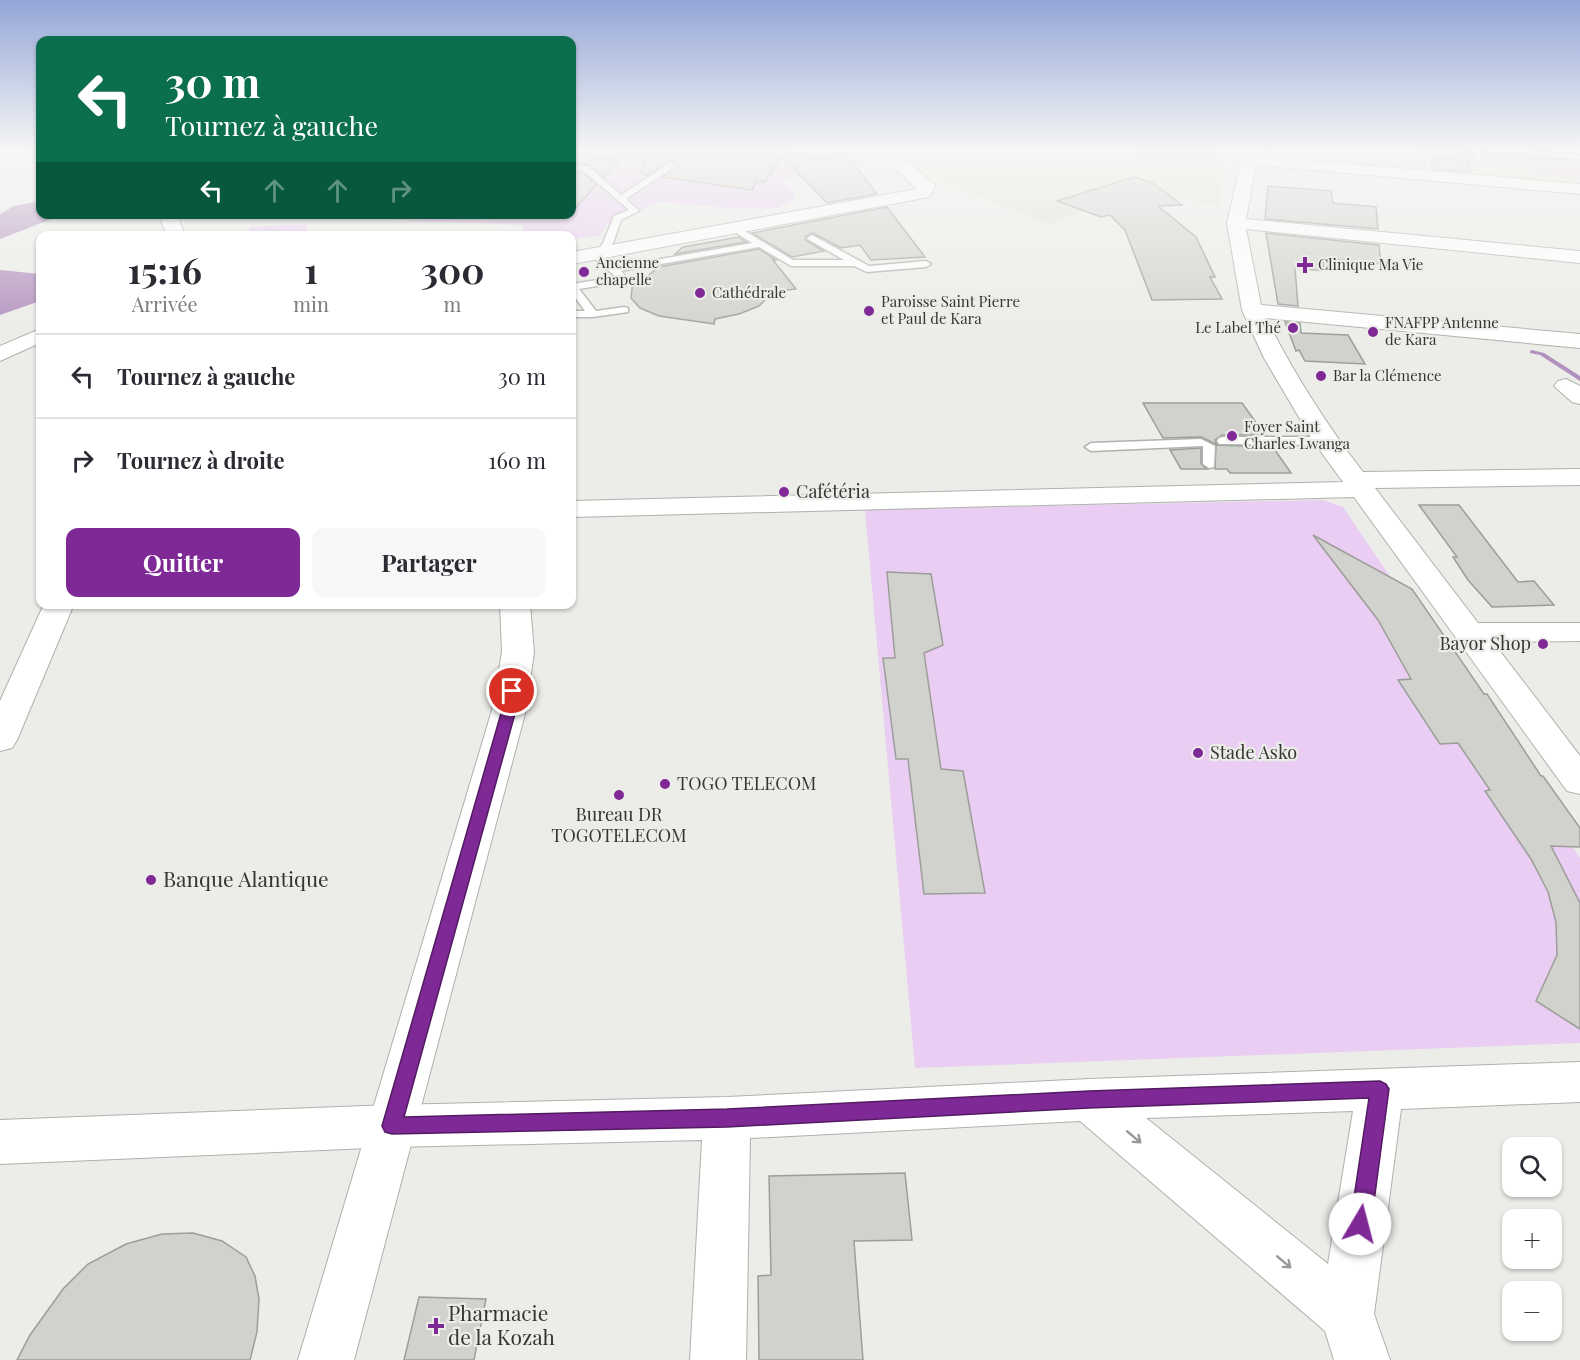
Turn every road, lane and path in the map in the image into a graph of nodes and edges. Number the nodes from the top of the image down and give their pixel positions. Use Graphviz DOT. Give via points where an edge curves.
graph roads {
  1 [pos="629,213"];
  2 [pos="813,213"];
  3 [pos="1238,213"];
  4 [pos="1236,223"];
  5 [pos="735,228"];
  6 [pos="812,238"];
  7 [pos="760,244"];
  8 [pos="597,253"];
  9 [pos="576,257"];
  10 [pos="1580,257"];
  11 [pos="856,263"];
  12 [pos="926,264"];
  13 [pos="613,270"];
  14 [pos="576,286"];
  15 [pos="576,292"];
  16 [pos="624,310"];
  17 [pos="1252,310"];
  18 [pos="576,314"];
  19 [pos="593,314"];
  20 [pos="36,337"];
  21 [pos="1580,341"];
  22 [pos="0,354"];
  23 [pos="1326,441"];
  24 [pos="1205,444"];
  25 [pos="1091,447"];
  26 [pos="1209,464"];
  27 [pos="1580,477"];
  28 [pos="1360,484"];
  29 [pos="576,509"];
  30 [pos="57,609"];
  31 [pos="515,609"];
  32 [pos="1580,632"];
  33 [pos="1470,633"];
  34 [pos="0,740"];
  35 [pos="1579,778"];
  36 [pos="1580,1082"];
  37 [pos="1380,1089"];
  38 [pos="1089,1100"];
  39 [pos="727,1118"];
  40 [pos="392,1126"];
  41 [pos="0,1142"];
  42 [pos="1355,1337"];
  43 [pos="326,1360"];
  44 [pos="718,1360"];
  1 -- 8 [label="lane" via="617,218 608,243"];
  2 -- 5 [label="street"];
  3 -- 4 [label="street"];
  4 -- 10 [label="street"];
  4 -- 17 [label="street"];
  5 -- 7 [label="lane"];
  5 -- 8 [label="street"];
  6 -- 11 [label="lane"];
  7 -- 11 [label="lane" via="791,263"];
  7 -- 13 [label="lane"];
  8 -- 9 [label="street"];
  8 -- 13 [label="lane"];
  11 -- 12 [label="lane" via="867,269"];
  13 -- 14 [label="lane" via="623,279"];
  15 -- 19 [label="lane"];
  16 -- 19 [label="lane"];
  17 -- 21 [label="street"];
  17 -- 23 [label="street" via="1275,358"];
  18 -- 19 [label="lane"];
  20 -- 22 [label="street"];
  23 -- 24 [label="lane" via="1223,441 1204,435 1199,438"];
  23 -- 28 [label="street"];
  24 -- 25 [label="lane"];
  24 -- 26 [label="lane"];
  27 -- 28 [label="street"];
  28 -- 29 [label="street"];
  28 -- 33 [label="street"];
  30 -- 34 [label="street"];
  31 -- 40 [label="street" via="518,652 509,710"];
  32 -- 33 [label="street"];
  33 -- 35 [label="street"];
  36 -- 37 [label="street"];
  37 -- 38 [label="street"];
  37 -- 42 [label="street"];
  38 -- 39 [label="street"];
  38 -- 42 [label="street, one-way"];
  39 -- 40 [label="street"];
  39 -- 44 [label="street"];
  40 -- 41 [label="street"];
  40 -- 43 [label="street"];
}
